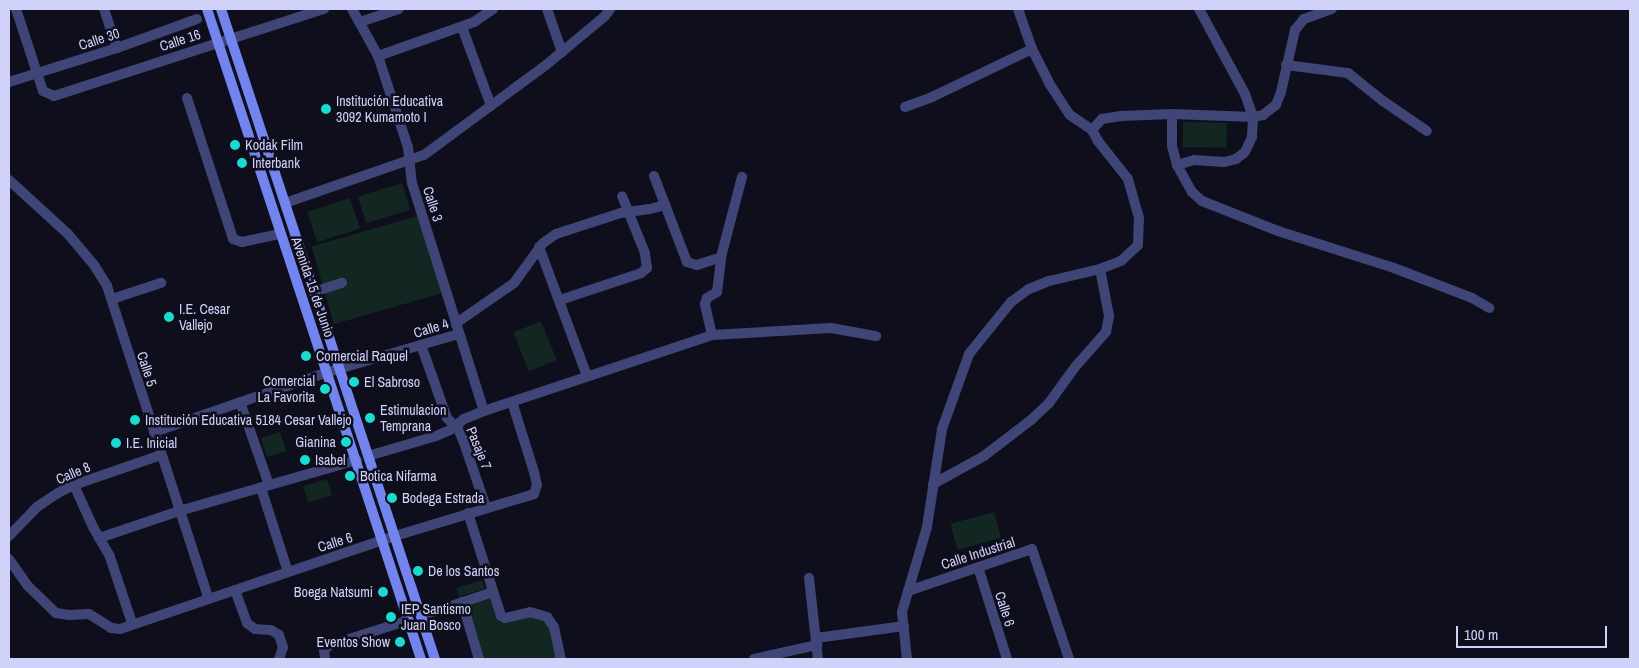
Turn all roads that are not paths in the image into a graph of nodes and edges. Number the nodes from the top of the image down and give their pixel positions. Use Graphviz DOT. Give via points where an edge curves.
graph roads {
  1 [pos="16,9"];
  2 [pos="104,9"];
  3 [pos="208,9"];
  4 [pos="221,9"];
  5 [pos="324,9"];
  6 [pos="352,9"];
  7 [pos="399,9"];
  8 [pos="493,9"];
  9 [pos="547,9"];
  10 [pos="610,9"];
  11 [pos="1018,9"];
  12 [pos="1199,9"];
  13 [pos="1332,9"];
  14 [pos="1310,12"];
  15 [pos="197,19"];
  16 [pos="360,22"];
  17 [pos="462,27"];
  18 [pos="230,38"];
  19 [pos="218,42"];
  20 [pos="118,48"];
  21 [pos="1032,49"];
  22 [pos="562,52"];
  23 [pos="378,56"];
  24 [pos="1286,65"];
  25 [pos="37,74"];
  26 [pos="9,82"];
  27 [pos="187,98"];
  28 [pos="491,106"];
  29 [pos="905,107"];
  30 [pos="1172,114"];
  31 [pos="1253,117"];
  32 [pos="1092,130"];
  33 [pos="1427,131"];
  34 [pos="408,162"];
  35 [pos="1177,165"];
  36 [pos="654,176"];
  37 [pos="742,177"];
  38 [pos="9,180"];
  39 [pos="622,196"];
  40 [pos="285,203"];
  41 [pos="665,205"];
  42 [pos="628,211"];
  43 [pos="280,234"];
  44 [pos="539,248"];
  45 [pos="721,257"];
  46 [pos="1100,269"];
  47 [pos="161,283"];
  48 [pos="342,283"];
  49 [pos="323,289"];
  50 [pos="112,299"];
  51 [pos="560,300"];
  52 [pos="1489,308"];
  53 [pos="455,324"];
  54 [pos="459,334"];
  55 [pos="712,335"];
  56 [pos="876,336"];
  57 [pos="422,345"];
  58 [pos="340,369"];
  59 [pos="328,372"];
  60 [pos="587,376"];
  61 [pos="240,402"];
  62 [pos="512,402"];
  63 [pos="484,411"];
  64 [pos="455,427"];
  65 [pos="154,432"];
  66 [pos="160,455"];
  67 [pos="368,456"];
  68 [pos="357,460"];
  69 [pos="934,484"];
  70 [pos="74,485"];
  71 [pos="265,486"];
  72 [pos="486,507"];
  73 [pos="179,511"];
  74 [pos="468,513"];
  75 [pos="9,536"];
  76 [pos="394,536"];
  77 [pos="99,538"];
  78 [pos="384,541"];
  79 [pos="9,559"];
  80 [pos="978,567"];
  81 [pos="288,572"];
  82 [pos="809,578"];
  83 [pos="235,590"];
  84 [pos="908,591"];
  85 [pos="493,592"];
  86 [pos="208,597"];
  87 [pos="462,602"];
  88 [pos="421,616"];
  89 [pos="409,620"];
  90 [pos="132,623"];
  91 [pos="904,626"];
  92 [pos="816,641"];
  93 [pos="280,659"];
  94 [pos="323,659"];
  95 [pos="421,659"];
  96 [pos="434,659"];
  97 [pos="479,659"];
  98 [pos="561,659"];
  99 [pos="754,659"];
  100 [pos="818,659"];
  101 [pos="907,659"];
  102 [pos="1007,659"];
  103 [pos="1069,659"];
  1 -- 25 [label="street"];
  2 -- 20 [label="street"];
  3 -- 19 [label="street, Avenida 15 de Junio"];
  4 -- 18 [label="street, Avenida 15 de Junio"];
  5 -- 18 [label="street, Calle 16"];
  6 -- 16 [label="street, Calle 3"];
  7 -- 16 [label="street"];
  8 -- 17 [label="street" via="483,18"];
  9 -- 22 [label="street"];
  10 -- 22 [label="street"];
  11 -- 21 [label="street"];
  12 -- 31 [label="street" via="1245,94"];
  13 -- 14 [label="street"];
  14 -- 24 [label="street" via="1295,30"];
  15 -- 20 [label="street, Calle 30"];
  16 -- 23 [label="street, Calle 3"];
  17 -- 23 [label="street"];
  17 -- 28 [label="street"];
  18 -- 19 [label="street, Calle 16"];
  18 -- 40 [label="street, Avenida 15 de Junio"];
  19 -- 25 [label="street, Calle 16" via="54,96 46,94"];
  19 -- 43 [label="street, Avenida 15 de Junio"];
  20 -- 25 [label="street, Calle 30"];
  21 -- 29 [label="street"];
  21 -- 32 [label="street" via="1065,109"];
  22 -- 28 [label="street"];
  23 -- 34 [label="street, Calle 3" via="408,147"];
  24 -- 31 [label="street" via="1276,105 1272,110"];
  24 -- 33 [label="street" via="1348,74"];
  25 -- 26 [label="street, Calle 30"];
  27 -- 43 [label="street" via="233,239 242,242"];
  28 -- 34 [label="street" via="424,155"];
  30 -- 31 [label="street"];
  30 -- 32 [label="street" via="1102,119"];
  30 -- 35 [label="street" via="1172,146"];
  31 -- 35 [label="street" via="1251,142 1241,156 1230,161 1201,160"];
  32 -- 46 [label="street" via="1128,179 1139,218 1138,245 1121,261"];
  34 -- 40 [label="street"];
  34 -- 53 [label="street, Calle 3"];
  35 -- 52 [label="street" via="1192,192 1207,203 1278,231 1394,268 1472,298"];
  36 -- 41 [label="street"];
  37 -- 45 [label="street"];
  38 -- 50 [label="street, Calle 5" via="75,243 97,271"];
  39 -- 42 [label="street"];
  40 -- 58 [label="street, Avenida 15 de Junio"];
  41 -- 42 [label="street"];
  41 -- 45 [label="street" via="687,262 697,265"];
  42 -- 44 [label="street" via="556,234"];
  42 -- 51 [label="street" via="647,260 645,270"];
  43 -- 59 [label="street, Avenida 15 de Junio"];
  44 -- 51 [label="street"];
  44 -- 53 [label="street" via="514,282"];
  45 -- 55 [label="street" via="717,292 707,298 705,304"];
  46 -- 69 [label="street" via="1109,316 1106,332 1049,403 1031,420 984,456"];
  46 -- 69 [label="street" via="1029,289 1011,302 989,327 969,354 942,429"];
  47 -- 50 [label="street"];
  48 -- 49 [label="street"];
  50 -- 65 [label="street, Calle 5"];
  51 -- 60 [label="street"];
  53 -- 54 [label="street, Calle 3"];
  54 -- 57 [label="street, Calle 4"];
  54 -- 63 [label="street, Calle 3"];
  55 -- 56 [label="street" via="831,328"];
  55 -- 60 [label="street"];
  57 -- 58 [label="street, Calle 4"];
  57 -- 64 [label="street, Pasaje 7" via="448,418"];
  58 -- 59 [label="street, Calle 4"];
  58 -- 67 [label="street, Avenida 15 de Junio"];
  59 -- 61 [label="street, Calle 4"];
  59 -- 68 [label="street, Avenida 15 de Junio"];
  60 -- 62 [label="street"];
  61 -- 65 [label="street, Calle 4"];
  61 -- 71 [label="street"];
  62 -- 63 [label="street"];
  62 -- 72 [label="street, Calle 6" via="537,488 534,494"];
  63 -- 64 [label="street" via="464,419"];
  64 -- 67 [label="street" via="436,436"];
  64 -- 72 [label="street, Pasaje 7" via="463,440"];
  65 -- 66 [label="street, Calle 5"];
  66 -- 70 [label="street, Calle 8"];
  66 -- 73 [label="street, Calle 5"];
  67 -- 76 [label="street, Avenida 15 de Junio"];
  68 -- 71 [label="street"];
  68 -- 78 [label="street, Avenida 15 de Junio"];
  69 -- 84 [label="street" via="919,561"];
  70 -- 75 [label="street, Calle 8" via="37,507"];
  70 -- 77 [label="street"];
  71 -- 73 [label="street"];
  71 -- 81 [label="street"];
  72 -- 74 [label="street, Calle 6"];
  73 -- 77 [label="street"];
  73 -- 86 [label="street, Calle 5"];
  74 -- 76 [label="street, Calle 6"];
  74 -- 85 [label="street"];
  76 -- 78 [label="street, Calle 6"];
  76 -- 88 [label="street, Avenida 15 de Junio"];
  77 -- 90 [label="street" via="110,557"];
  78 -- 81 [label="street, Calle 6"];
  78 -- 89 [label="street, Avenida 15 de Junio"];
  79 -- 90 [label="street, Calle 6" via="28,586 56,613 89,614 114,629"];
  80 -- 84 [label="street, Calle Industrial"];
  80 -- 102 [label="street, Calle 6"];
  80 -- 103 [label="street, Calle Industrial" via="1032,549"];
  81 -- 83 [label="street, Calle 6"];
  82 -- 92 [label="street"];
  83 -- 86 [label="street, Calle 6"];
  83 -- 93 [label="street" via="247,623 279,635 283,647"];
  84 -- 91 [label="street" via="902,612"];
  85 -- 87 [label="street"];
  85 -- 98 [label="street" via="501,616 505,618 530,612 547,617 554,627"];
  86 -- 90 [label="street, Calle 6"];
  87 -- 88 [label="street"];
  87 -- 97 [label="street"];
  88 -- 96 [label="street, Avenida 15 de Junio"];
  89 -- 94 [label="street" via="330,645 324,650"];
  89 -- 95 [label="street, Avenida 15 de Junio"];
  91 -- 92 [label="street"];
  91 -- 101 [label="street"];
  92 -- 99 [label="street"];
  92 -- 100 [label="street"];
}
